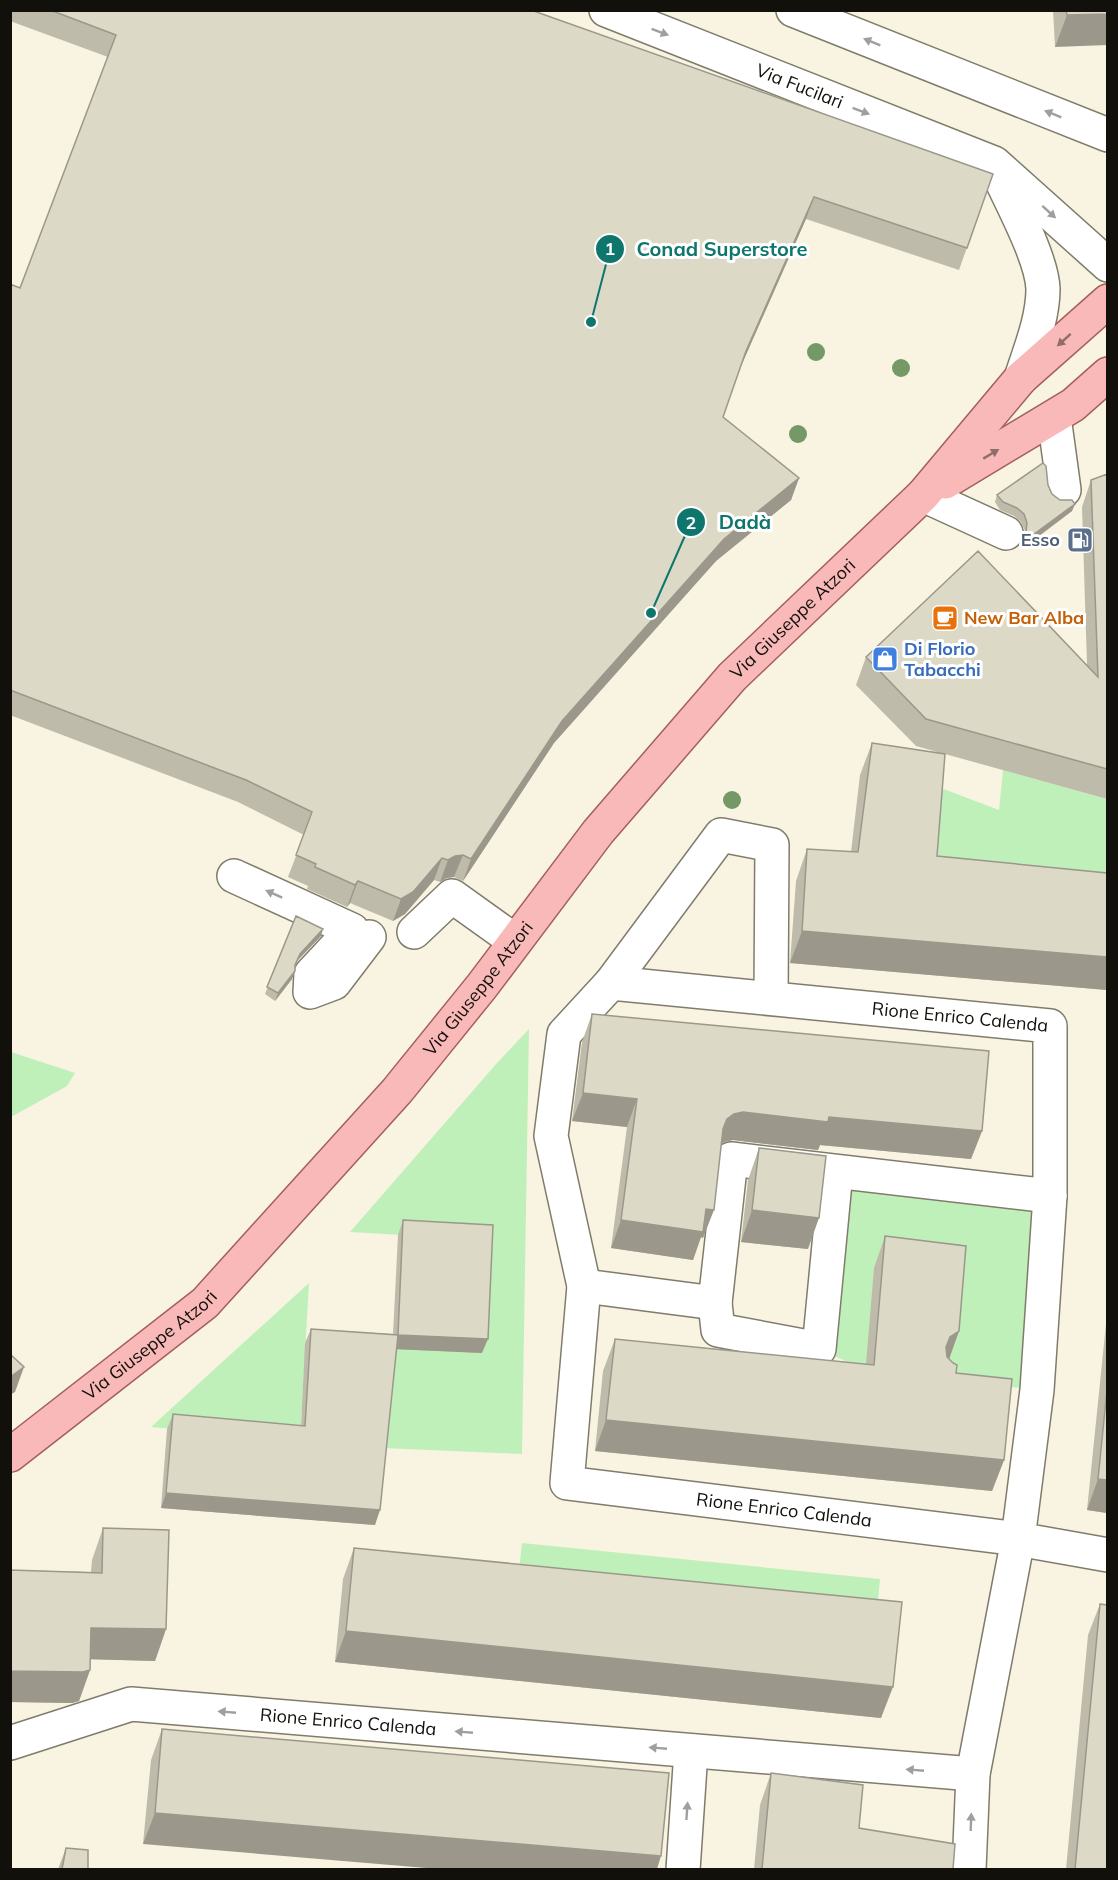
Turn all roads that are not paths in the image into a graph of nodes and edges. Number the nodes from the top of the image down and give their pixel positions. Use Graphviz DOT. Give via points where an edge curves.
graph roads {
  1 [pos="606,10"];
  2 [pos="793,10"];
  3 [pos="1107,135"];
  4 [pos="994,163"];
  5 [pos="1107,265"];
  6 [pos="1107,301"];
  7 [pos="1107,374"];
  8 [pos="1021,378"];
  9 [pos="1054,417"];
  10 [pos="1064,490"];
  11 [pos="923,495"];
  12 [pos="1006,533"];
  13 [pos="234,876"];
  14 [pos="414,932"];
  15 [pos="369,937"];
  16 [pos="515,941"];
  17 [pos="611,982"];
  18 [pos="771,998"];
  19 [pos="836,1172"];
  20 [pos="1050,1196"];
  21 [pos="584,1286"];
  22 [pos="715,1303"];
  23 [pos="10,1455"];
  24 [pos="1018,1539"];
  25 [pos="1107,1556"];
  26 [pos="10,1743"];
  27 [pos="691,1751"];
  28 [pos="973,1774"];
  29 [pos="683,1869"];
  30 [pos="969,1869"];
  1 -- 4 [label="street, Via Fucilari, one-way"];
  3 -- 2 [label="street, one-way"];
  4 -- 5 [label="street, Via Fucilari, one-way"];
  4 -- 8 [label="street" via="1038,263 1043,288 1041,310"];
  6 -- 8 [label="main road, Via Giuseppe Atzori, one-way"];
  7 -- 9 [label="main road, Via Giuseppe Atzori"];
  8 -- 11 [label="main road, Via Giuseppe Atzori"];
  9 -- 10 [label="street"];
  11 -- 9 [label="main road, Via Giuseppe Atzori, one-way"];
  11 -- 12 [label="street"];
  11 -- 16 [label="main road, Via Giuseppe Atzori" via="732,677 598,832"];
  15 -- 13 [label="street, one-way" via="334,982 310,992 311,974 352,930"];
  14 -- 16 [label="street" via="452,896"];
  16 -- 23 [label="main road, Via Giuseppe Atzori" via="397,1091 205,1303"];
  17 -- 18 [label="street, Rione Enrico Calenda"];
  17 -- 18 [label="street, Rione Enrico Calenda" via="721,835 772,845"];
  17 -- 21 [label="street, Rione Enrico Calenda" via="564,1034 550,1136"];
  18 -- 20 [label="street, Rione Enrico Calenda" via="1050,1026"];
  19 -- 20 [label="street"];
  19 -- 22 [label="street" via="731,1159"];
  19 -- 22 [label="street" via="819,1349 718,1330"];
  20 -- 24 [label="street, Rione Enrico Calenda" via="1021,1388"];
  21 -- 22 [label="street"];
  21 -- 24 [label="street, Rione Enrico Calenda" via="567,1483"];
  24 -- 25 [label="street, Rione Enrico Calenda"];
  24 -- 28 [label="street, Rione Enrico Calenda"];
  27 -- 26 [label="street, Rione Enrico Calenda, one-way" via="131,1704"];
  28 -- 27 [label="street, Rione Enrico Calenda, one-way"];
  29 -- 27 [label="street, one-way"];
  30 -- 28 [label="street, Rione Enrico Calenda, one-way"];
}
